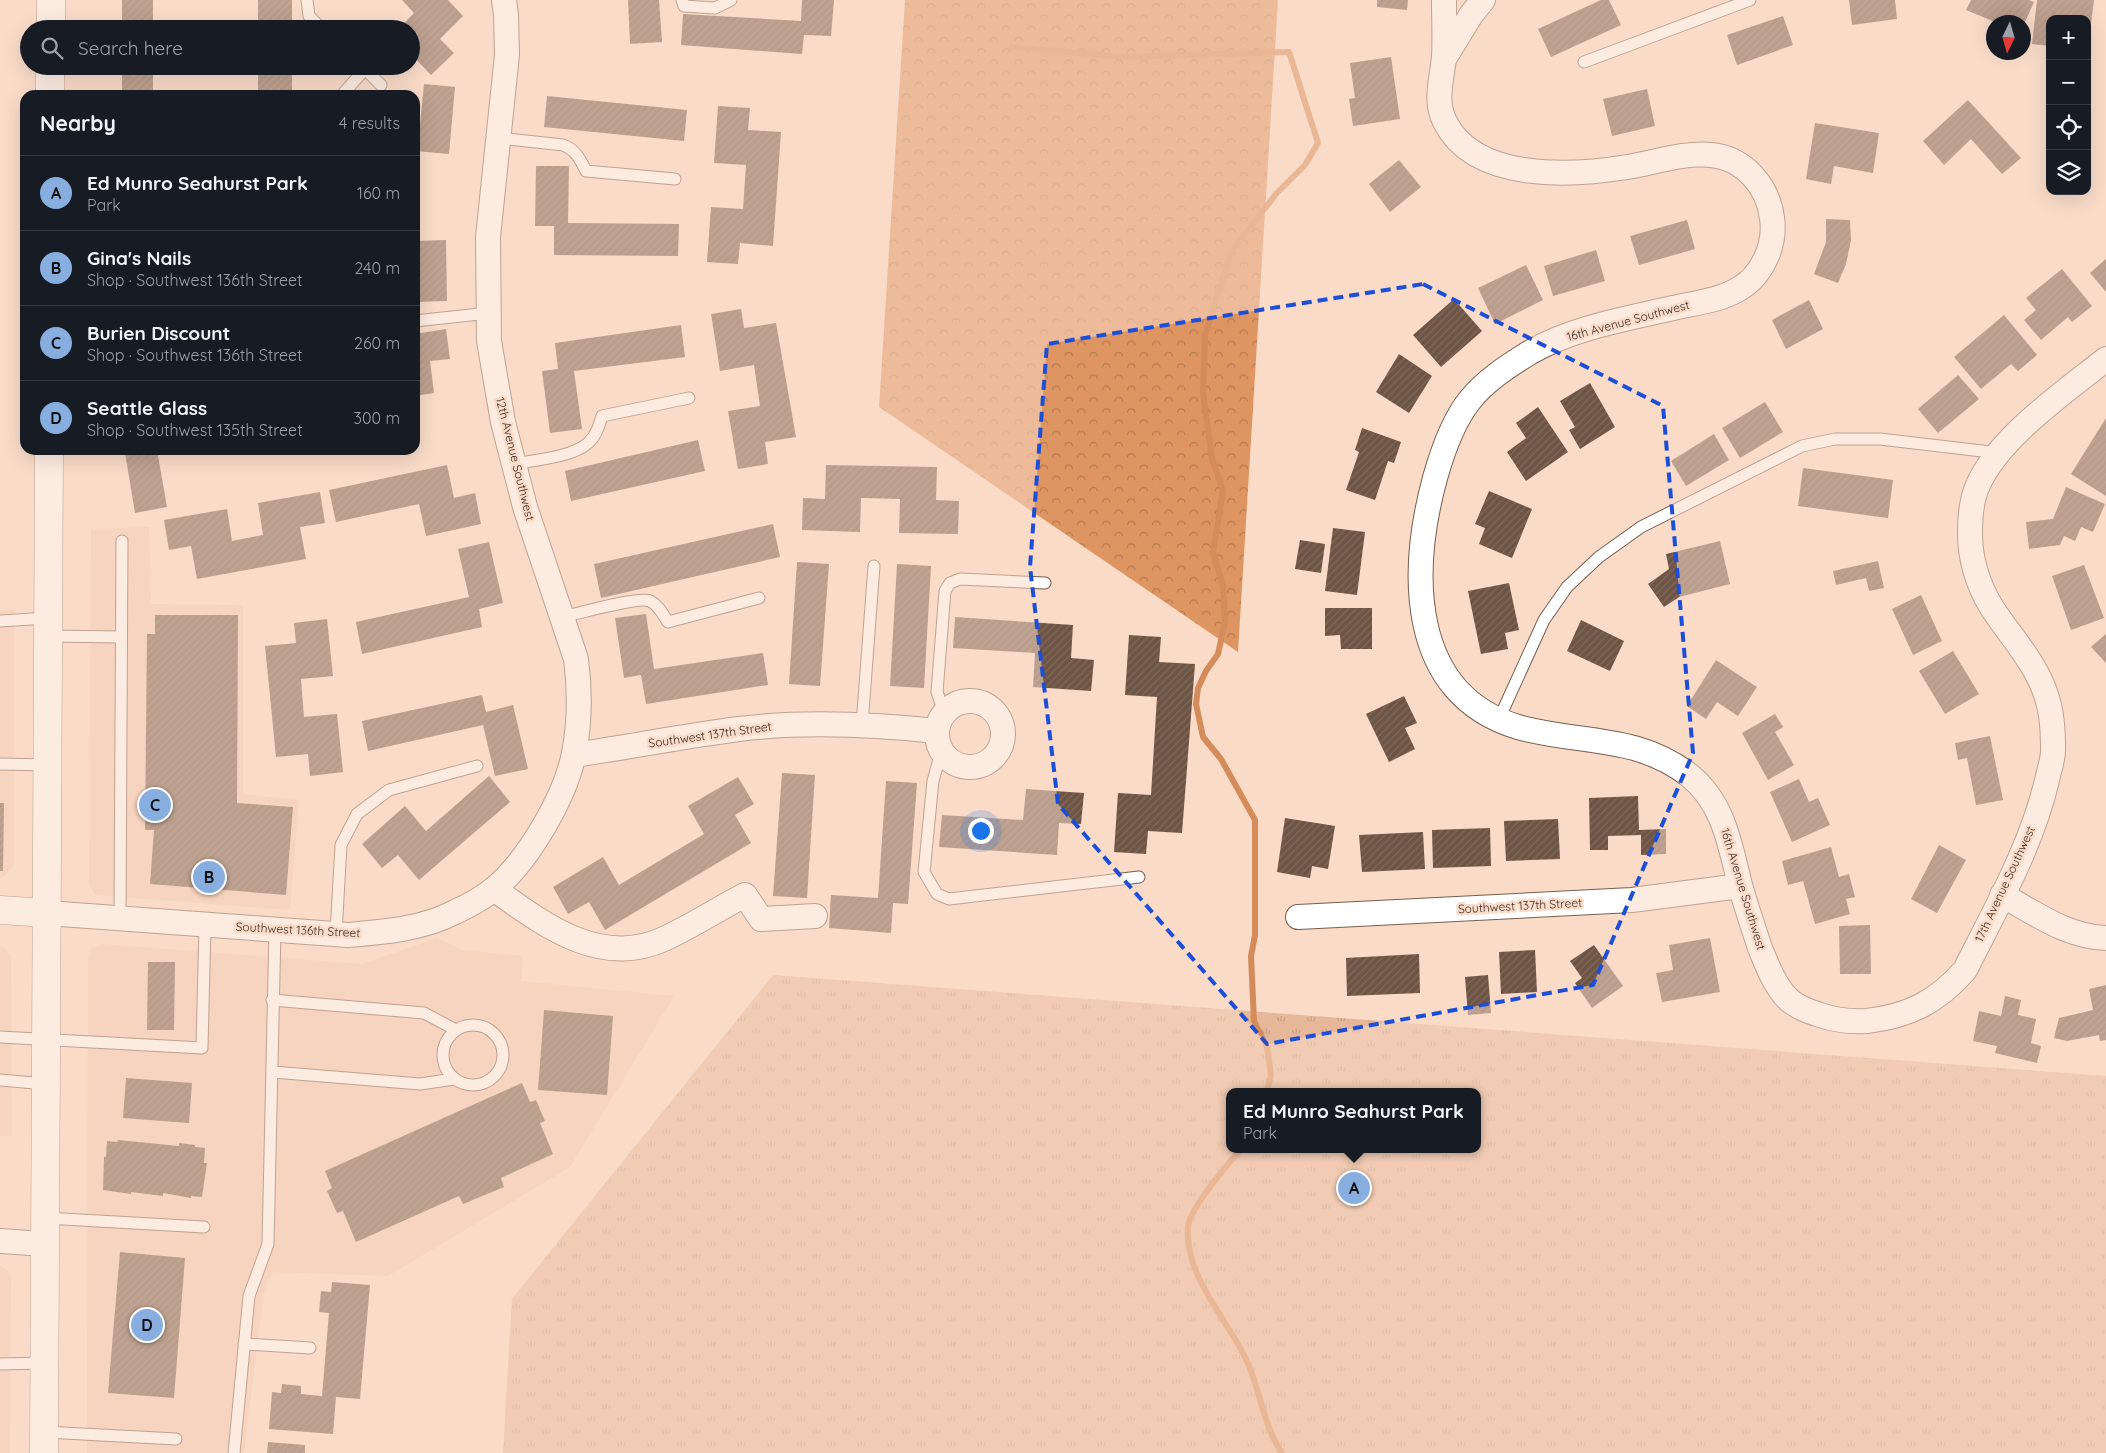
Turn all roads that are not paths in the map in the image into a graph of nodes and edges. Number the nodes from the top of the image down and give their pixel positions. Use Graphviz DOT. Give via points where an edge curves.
graph roads {
  1 [pos="51,0"];
  2 [pos="307,0"];
  3 [pos="504,0"];
  4 [pos="682,0"];
  5 [pos="731,0"];
  6 [pos="1444,0"];
  7 [pos="1483,0"];
  8 [pos="1750,0"];
  9 [pos="51,20"];
  10 [pos="313,20"];
  11 [pos="1444,59"];
  12 [pos="1584,62"];
  13 [pos="50,75"];
  14 [pos="358,75"];
  15 [pos="371,75"];
  16 [pos="381,85"];
  17 [pos="50,90"];
  18 [pos="346,90"];
  19 [pos="498,138"];
  20 [pos="675,179"];
  21 [pos="489,313"];
  22 [pos="420,320"];
  23 [pos="2106,359"];
  24 [pos="689,398"];
  25 [pos="1999,453"];
  26 [pos="49,455"];
  27 [pos="514,464"];
  28 [pos="122,541"];
  29 [pos="874,566"];
  30 [pos="1045,583"];
  31 [pos="759,598"];
  32 [pos="562,617"];
  33 [pos="0,622"];
  34 [pos="48,627"];
  35 [pos="120,637"];
  36 [pos="1499,719"];
  37 [pos="862,725"];
  38 [pos="940,732"];
  39 [pos="574,755"];
  40 [pos="0,764"];
  41 [pos="48,765"];
  42 [pos="476,766"];
  43 [pos="1138,877"];
  44 [pos="1740,886"];
  45 [pos="494,889"];
  46 [pos="2002,896"];
  47 [pos="0,910"];
  48 [pos="47,913"];
  49 [pos="814,916"];
  50 [pos="1298,917"];
  51 [pos="120,918"];
  52 [pos="204,924"];
  53 [pos="275,930"];
  54 [pos="336,934"];
  55 [pos="2106,938"];
  56 [pos="272,1000"];
  57 [pos="1856,1022"];
  58 [pos="456,1030"];
  59 [pos="0,1037"];
  60 [pos="47,1041"];
  61 [pos="272,1072"];
  62 [pos="454,1079"];
  63 [pos="0,1080"];
  64 [pos="46,1084"];
  65 [pos="204,1227"];
  66 [pos="45,1231"];
  67 [pos="0,1241"];
  68 [pos="244,1344"];
  69 [pos="310,1348"];
  70 [pos="45,1363"];
  71 [pos="0,1364"];
  72 [pos="176,1439"];
  73 [pos="44,1442"];
  74 [pos="234,1453"];
  1 -- 9 [label="main road"];
  2 -- 10 [label="lane" via="309,16"];
  3 -- 19 [label="street, 12th Avenue Southwest" via="507,55"];
  4 -- 5 [label="lane" via="684,6 715,8"];
  6 -- 11 [label="street"];
  7 -- 11 [label="street"];
  8 -- 12 [label="lane"];
  11 -- 36 [label="street, 16th Avenue Southwest" via="1439,105 1445,121 1456,138 1487,160 1522,170 1572,174 1709,154 1730,159 1749,171 1763,188 1773,225 1766,260 1739,290 1568,336 1531,352 1495,376 1469,402 1445,446 1426,516 1421,574 1422,609 1428,640 1439,668 1462,695 1486,714"];
  13 -- 17 [label="main road"];
  14 -- 18 [label="lane"];
  15 -- 16 [label="lane"];
  19 -- 20 [label="lane" via="563,145 577,154 586,171"];
  19 -- 21 [label="street, 12th Avenue Southwest" via="488,237"];
  21 -- 22 [label="lane"];
  21 -- 27 [label="street, 12th Avenue Southwest" via="489,341"];
  23 -- 25 [label="street, 17th Avenue Southwest" via="2030,421"];
  24 -- 27 [label="lane" via="602,416 596,433 575,452"];
  25 -- 36 [label="lane" via="1880,439 1835,439 1802,446 1641,527 1599,557 1567,587 1544,620"];
  25 -- 46 [label="street, 17th Avenue Southwest" via="1978,485 1970,514 1970,550 1976,576 1992,607 2027,659 2047,697 2053,749 2044,794"];
  26 -- 34 [label="main road"];
  27 -- 32 [label="street, 12th Avenue Southwest"];
  28 -- 35 [label="lane"];
  29 -- 37 [label="lane"];
  30 -- 38 [label="lane" via="960,578 950,583 945,591 938,692"];
  31 -- 32 [label="lane" via="668,622 649,600"];
  32 -- 39 [label="street, 12th Avenue Southwest" via="576,659 580,686"];
  33 -- 34 [label="lane"];
  34 -- 35 [label="lane"];
  34 -- 41 [label="main road"];
  35 -- 51 [label="lane"];
  36 -- 44 [label="street, 16th Avenue Southwest" via="1556,735 1636,748 1691,776 1712,799 1728,831"];
  37 -- 38 [label="street, Southwest 137th Street"];
  37 -- 39 [label="street, Southwest 137th Street" via="740,729"];
  38 -- 43 [label="lane" via="924,872 937,894 949,899"];
  39 -- 45 [label="street, 12th Avenue Southwest" via="558,800 540,833 521,861"];
  40 -- 41 [label="lane"];
  41 -- 48 [label="main road"];
  42 -- 54 [label="lane" via="389,790 357,814 341,846"];
  44 -- 50 [label="street, Southwest 137th Street" via="1632,900"];
  44 -- 57 [label="street, 16th Avenue Southwest" via="1766,963 1776,984 1790,1001 1829,1018"];
  45 -- 49 [label="street" via="550,927 573,939 603,948 642,946 663,939 745,895 761,919"];
  45 -- 54 [label="street, Southwest 136th Street" via="454,913 419,924 384,932"];
  46 -- 55 [label="street" via="2066,930"];
  46 -- 57 [label="street, 17th Avenue Southwest" via="1965,970 1950,986 1905,1014"];
  47 -- 48 [label="main road, Southwest 136th Street"];
  48 -- 51 [label="street, Southwest 136th Street"];
  48 -- 60 [label="main road"];
  51 -- 52 [label="street, Southwest 136th Street"];
  52 -- 53 [label="street, Southwest 136th Street"];
  52 -- 60 [label="lane" via="202,1048"];
  53 -- 54 [label="street, Southwest 136th Street"];
  53 -- 56 [label="lane"];
  56 -- 58 [label="lane" via="424,1013"];
  56 -- 61 [label="lane"];
  58 -- 62 [label="lane" via="444,1044 442,1054 447,1072"];
  58 -- 62 [label="lane" via="474,1024 492,1031 498,1038 503,1056 497,1074 490,1080 472,1085"];
  59 -- 60 [label="lane"];
  60 -- 64 [label="main road"];
  61 -- 62 [label="lane" via="420,1084"];
  61 -- 68 [label="lane" via="268,1244 249,1296"];
  63 -- 64 [label="lane"];
  64 -- 66 [label="main road"];
  65 -- 66 [label="lane"];
  66 -- 67 [label="street"];
  66 -- 70 [label="main road"];
  68 -- 69 [label="lane"];
  68 -- 74 [label="lane"];
  70 -- 71 [label="lane"];
  70 -- 73 [label="main road"];
  72 -- 73 [label="lane"];
}
